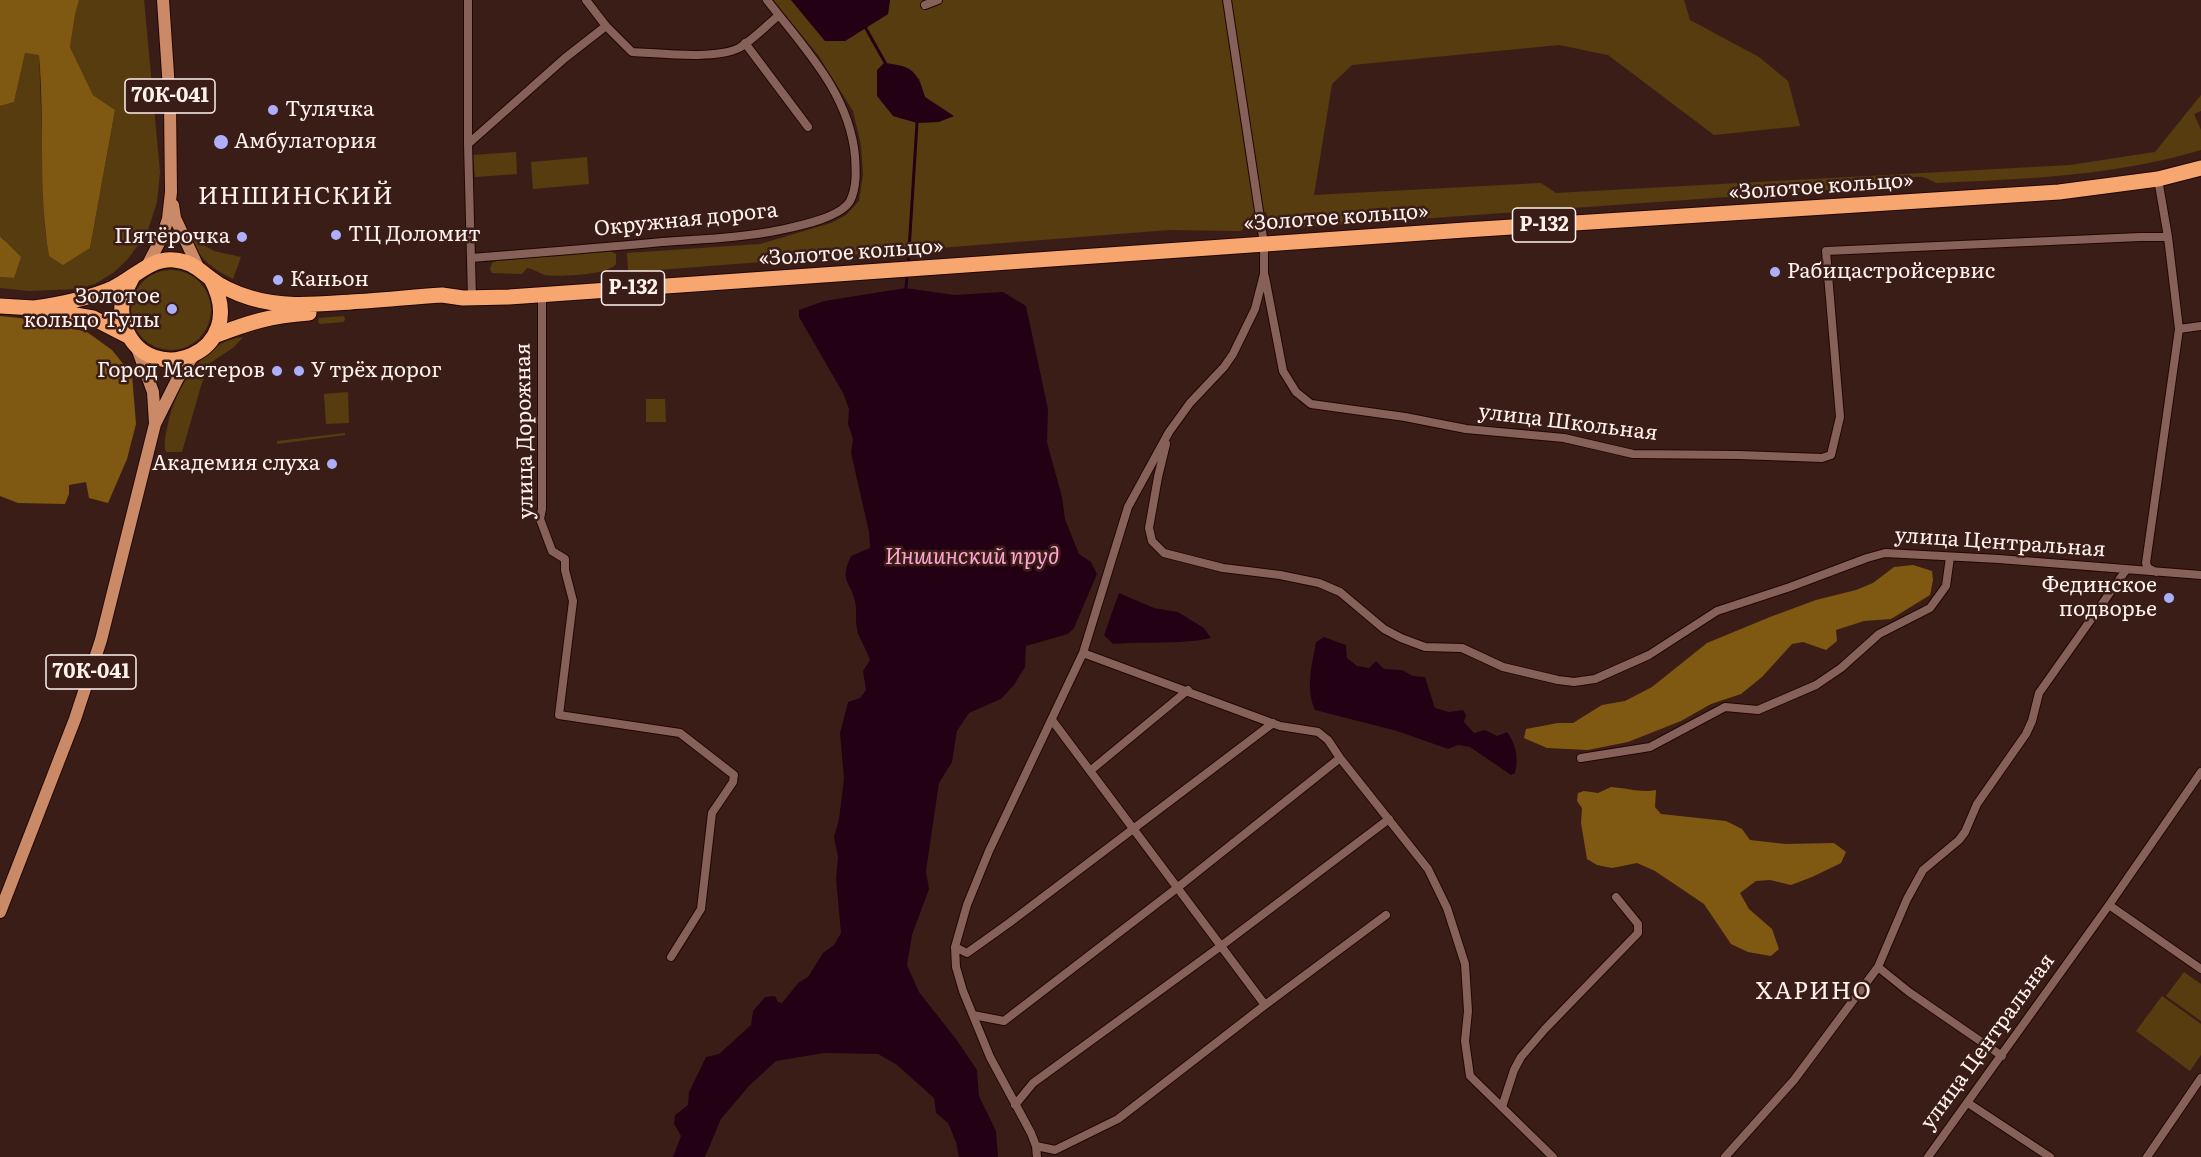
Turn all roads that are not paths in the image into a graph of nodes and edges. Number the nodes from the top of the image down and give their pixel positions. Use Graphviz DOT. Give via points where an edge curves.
graph roads {
  1 [pos="163,0"];
  2 [pos="468,0"];
  3 [pos="586,0"];
  4 [pos="767,0"];
  5 [pos="938,0"];
  6 [pos="1227,0"];
  7 [pos="925,5"];
  8 [pos="779,15"];
  9 [pos="606,26"];
  10 [pos="745,44"];
  11 [pos="808,128"];
  12 [pos="468,144"];
  13 [pos="2201,168"];
  14 [pos="2158,179"];
  15 [pos="171,192"];
  16 [pos="2168,237"];
  17 [pos="1264,244"];
  18 [pos="471,258"];
  19 [pos="147,266"];
  20 [pos="198,267"];
  21 [pos="1264,274"];
  22 [pos="132,278"];
  23 [pos="215,286"];
  24 [pos="542,294"];
  25 [pos="467,298"];
  26 [pos="0,306"];
  27 [pos="34,308"];
  28 [pos="2201,326"];
  29 [pos="2179,329"];
  30 [pos="214,336"];
  31 [pos="133,342"];
  32 [pos="193,356"];
  33 [pos="155,424"];
  34 [pos="1169,432"];
  35 [pos="1950,557"];
  36 [pos="2126,570"];
  37 [pos="2156,572"];
  38 [pos="2201,575"];
  39 [pos="1083,653"];
  40 [pos="1188,690"];
  41 [pos="1052,720"];
  42 [pos="1273,723"];
  43 [pos="1340,758"];
  44 [pos="1581,758"];
  45 [pos="1090,771"];
  46 [pos="2201,771"];
  47 [pos="1389,819"];
  48 [pos="1133,829"];
  49 [pos="1178,888"];
  50 [pos="1616,897"];
  51 [pos="2109,905"];
  52 [pos="0,912"];
  53 [pos="1386,915"];
  54 [pos="1221,946"];
  55 [pos="955,947"];
  56 [pos="671,957"];
  57 [pos="1878,967"];
  58 [pos="2201,969"];
  59 [pos="1264,1005"];
  60 [pos="973,1015"];
  61 [pos="2002,1056"];
  62 [pos="2201,1078"];
  63 [pos="1968,1103"];
  64 [pos="1015,1105"];
  65 [pos="1502,1107"];
  66 [pos="1036,1146"];
  67 [pos="1036,1157"];
  68 [pos="1553,1157"];
  69 [pos="1725,1157"];
  70 [pos="1928,1157"];
  71 [pos="2049,1157"];
  72 [pos="2146,1157"];
  1 -- 15 [label="main road, 70К-041"];
  2 -- 12 [label="street"];
  3 -- 9 [label="street"];
  4 -- 8 [label="street, Окружная дорога"];
  5 -- 7 [label="street"];
  6 -- 17 [label="street"];
  8 -- 10 [label="street"];
  8 -- 18 [label="street, Окружная дорога" via="832,87 849,123 856,178 850,200 841,210 757,234"];
  9 -- 10 [label="street" via="632,52 721,53"];
  9 -- 12 [label="street"];
  10 -- 11 [label="street"];
  12 -- 18 [label="street"];
  13 -- 14 [label="highway, «Золотое кольцо» / Р-132"];
  14 -- 16 [label="street"];
  14 -- 17 [label="highway, «Золотое кольцо» / Р-132" via="2059,192"];
  15 -- 19 [label="main road, 70К-041" via="168,219"];
  15 -- 20 [label="main road, 70К-041" via="175,218"];
  16 -- 21 [label="street, улица Школьная" via="1826,251 1840,419 1831,455 1822,458 1633,454 1564,438 1466,429 1311,404 1298,394 1285,374"];
  16 -- 29 [label="street"];
  17 -- 21 [label="street"];
  17 -- 24 [label="highway, «Золотое кольцо» / Р-132"];
  18 -- 25 [label="street"];
  19 -- 20 [label="highway, «Золотое кольцо» / Р-132" via="173,259"];
  19 -- 22 [label="highway, «Золотое кольцо» / Р-132"];
  20 -- 23 [label="highway, «Золотое кольцо» / Р-132"];
  21 -- 34 [label="street" via="1255,309 1233,354"];
  22 -- 27 [label="highway, «Золотое кольцо» / Р-132" via="94,296"];
  22 -- 31 [label="highway, «Золотое кольцо» / Р-132" via="124,292 121,318"];
  23 -- 25 [label="highway, «Золотое кольцо» / Р-132" via="278,304 442,295"];
  23 -- 30 [label="highway" via="222,314"];
  24 -- 25 [label="highway, «Золотое кольцо» / Р-132"];
  24 -- 56 [label="street, улица Дорожная" via="540,519 552,551 565,559 564,570 573,601 559,715 680,733 734,775 712,813 701,909"];
  25 -- 30 [label="highway, «Золотое кольцо» / Р-132" via="444,305 274,316"];
  26 -- 27 [label="highway, «Золотое кольцо» / Р-132"];
  27 -- 31 [label="highway, «Золотое кольцо» / Р-132" via="93,318"];
  28 -- 29 [label="street"];
  29 -- 37 [label="street" via="2146,564"];
  30 -- 32 [label="highway, «Золотое кольцо» / Р-132"];
  31 -- 32 [label="highway, «Золотое кольцо» / Р-132" via="163,360"];
  31 -- 33 [label="main road, 70К-041" via="153,392"];
  32 -- 33 [label="main road, 70К-041"];
  33 -- 52 [label="main road, 70К-041" via="101,640 75,719"];
  34 -- 35 [label="street, улица Центральная" via="1150,522 1152,541 1164,553 1223,568 1319,583 1340,592 1384,629 1401,638 1425,647 1462,648 1503,668 1558,680 1595,679 1650,655 1717,611 1876,554"];
  34 -- 39 [label="street" via="1128,507"];
  35 -- 36 [label="street, улица Центральная"];
  35 -- 44 [label="street" via="1946,586 1930,608 1879,634 1816,685 1758,710 1725,707 1650,747"];
  36 -- 37 [label="street, улица Центральная"];
  36 -- 57 [label="street" via="2039,693 2026,734 1977,804 1965,832 1923,870"];
  37 -- 38 [label="street, улица Центральная"];
  39 -- 40 [label="street"];
  39 -- 41 [label="street"];
  40 -- 42 [label="street"];
  40 -- 45 [label="street"];
  41 -- 45 [label="street"];
  41 -- 55 [label="street" via="990,851 967,905"];
  42 -- 43 [label="street" via="1318,732"];
  42 -- 48 [label="street"];
  43 -- 47 [label="street"];
  43 -- 49 [label="street"];
  45 -- 48 [label="street"];
  46 -- 51 [label="street, улица Центральная"];
  47 -- 54 [label="street"];
  47 -- 65 [label="street" via="1428,869 1447,908 1465,964 1469,1074"];
  48 -- 49 [label="street"];
  48 -- 55 [label="street" via="967,953"];
  49 -- 54 [label="street"];
  49 -- 60 [label="street" via="1004,1021"];
  50 -- 65 [label="street" via="1638,924 1638,933 1521,1057"];
  51 -- 58 [label="street"];
  51 -- 61 [label="street, улица Центральная"];
  53 -- 59 [label="street"];
  54 -- 59 [label="street"];
  54 -- 64 [label="street" via="1033,1083"];
  55 -- 60 [label="street" via="956,967"];
  57 -- 61 [label="street"];
  57 -- 69 [label="street" via="1794,1080"];
  59 -- 66 [label="street" via="1118,1119 1055,1150"];
  60 -- 64 [label="street"];
  61 -- 63 [label="street, улица Центральная"];
  62 -- 72 [label="street"];
  63 -- 70 [label="street, улица Центральная"];
  63 -- 71 [label="street"];
  64 -- 66 [label="street"];
  65 -- 68 [label="street"];
  66 -- 67 [label="street"];
}
